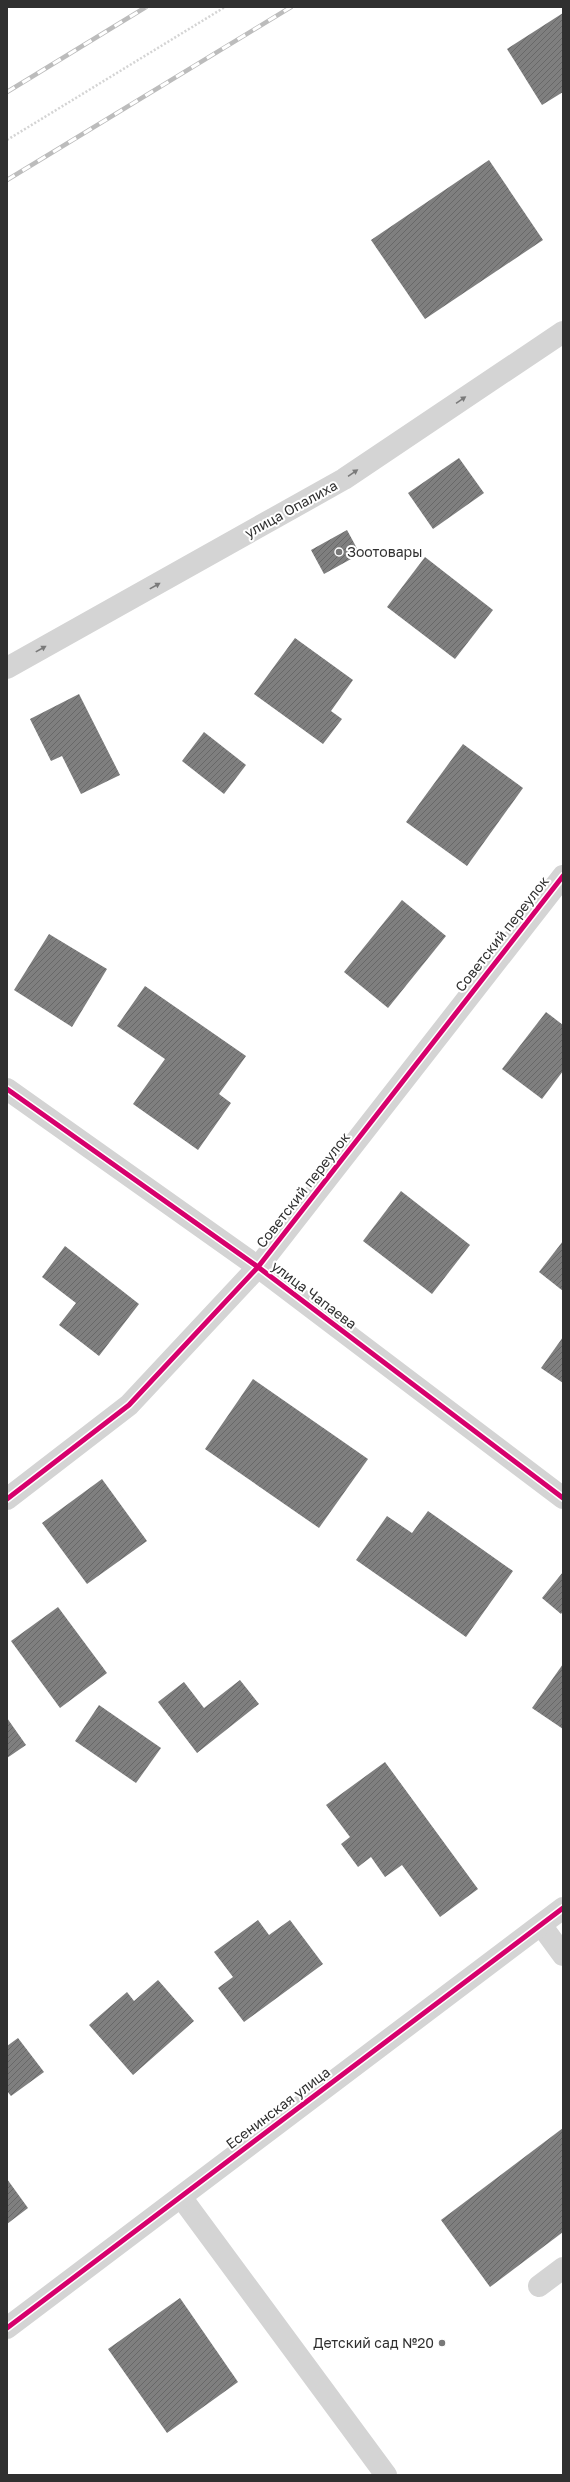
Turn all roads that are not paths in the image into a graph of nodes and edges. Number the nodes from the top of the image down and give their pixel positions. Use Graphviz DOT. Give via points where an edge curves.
graph roads {
  1 [pos="563,332"];
  2 [pos="7,668"];
  3 [pos="563,876"];
  4 [pos="7,1089"];
  5 [pos="258,1267"];
  6 [pos="563,1498"];
  7 [pos="7,1500"];
  8 [pos="563,1908"];
  9 [pos="541,1925"];
  10 [pos="563,1955"];
  11 [pos="181,2196"];
  12 [pos="563,2268"];
  13 [pos="539,2286"];
  14 [pos="7,2328"];
  15 [pos="386,2475"];
  2 -- 1 [label="street, улица Опалиха, one-way" via="344,479"];
  3 -- 5 [label="street, Советский переулок"];
  4 -- 5 [label="street, улица Чапаева"];
  5 -- 6 [label="street, улица Чапаева"];
  5 -- 7 [label="street, Советский переулок" via="129,1405"];
  8 -- 9 [label="street, Есенинская улица"];
  9 -- 10 [label="street"];
  9 -- 11 [label="street, Есенинская улица"];
  11 -- 14 [label="street, Есенинская улица"];
  11 -- 15 [label="street"];
  12 -- 13 [label="street"];
}
